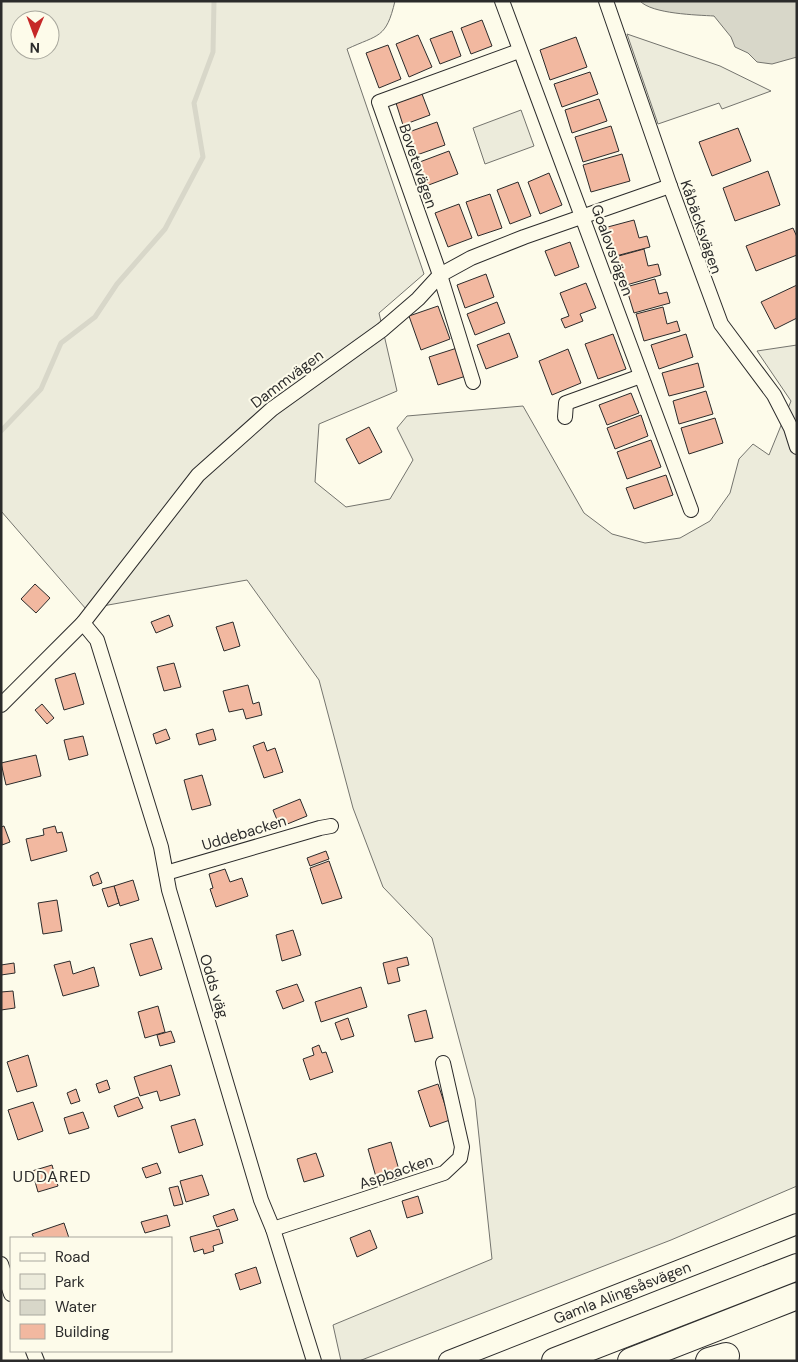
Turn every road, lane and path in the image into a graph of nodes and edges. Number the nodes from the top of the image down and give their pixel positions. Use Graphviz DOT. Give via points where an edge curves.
graph roads {
  1 [pos="502,1"];
  2 [pos="606,1"];
  3 [pos="519,51"];
  4 [pos="670,186"];
  5 [pos="582,216"];
  6 [pos="440,275"];
  7 [pos="641,376"];
  8 [pos="473,382"];
  9 [pos="565,417"];
  10 [pos="797,447"];
  11 [pos="691,510"];
  12 [pos="83,623"];
  13 [pos="1,705"];
  14 [pos="331,826"];
  15 [pos="166,873"];
  16 [pos="443,1063"];
  17 [pos="797,1224"];
  18 [pos="273,1229"];
  19 [pos="1,1264"];
  20 [pos="797,1267"];
  21 [pos="10,1291"];
  22 [pos="797,1296"];
  23 [pos="314,1361"];
  24 [pos="449,1361"];
  25 [pos="555,1361"];
  26 [pos="631,1361"];
  1 -- 3 [label="street, Goalovsvägen"];
  2 -- 4 [label="street, Kåbäcksvägen"];
  3 -- 5 [label="street, Goalovsvägen"];
  3 -- 6 [label="street, Bovetevägen" via="379,102"];
  4 -- 5 [label="street, Dammvägen"];
  4 -- 10 [label="street, Kåbäcksvägen" via="721,324 774,394"];
  5 -- 6 [label="street, Dammvägen" via="471,258"];
  5 -- 7 [label="street, Goalovsvägen"];
  6 -- 8 [label="street, Bovetevägen"];
  6 -- 12 [label="street, Dammvägen" via="382,330 272,408 198,475"];
  7 -- 9 [label="street" via="566,402"];
  7 -- 11 [label="street, Goalovsvägen"];
  12 -- 13 [label="street, Dammvägen"];
  12 -- 15 [label="street, Odds väg" via="97,640 161,847"];
  14 -- 15 [label="street, Uddebacken"];
  15 -- 18 [label="street, Odds väg" via="261,1200"];
  16 -- 18 [label="street, Aspbacken" via="462,1147 460,1158 453,1167 416,1184"];
  17 -- 24 [label="street, Gamla Alingsåsvägen"];
  18 -- 23 [label="street, Odds väg"];
  19 -- 21 [label="street"];
  20 -- 25 [label="highway"];
  22 -- 26 [label="highway"];
}
